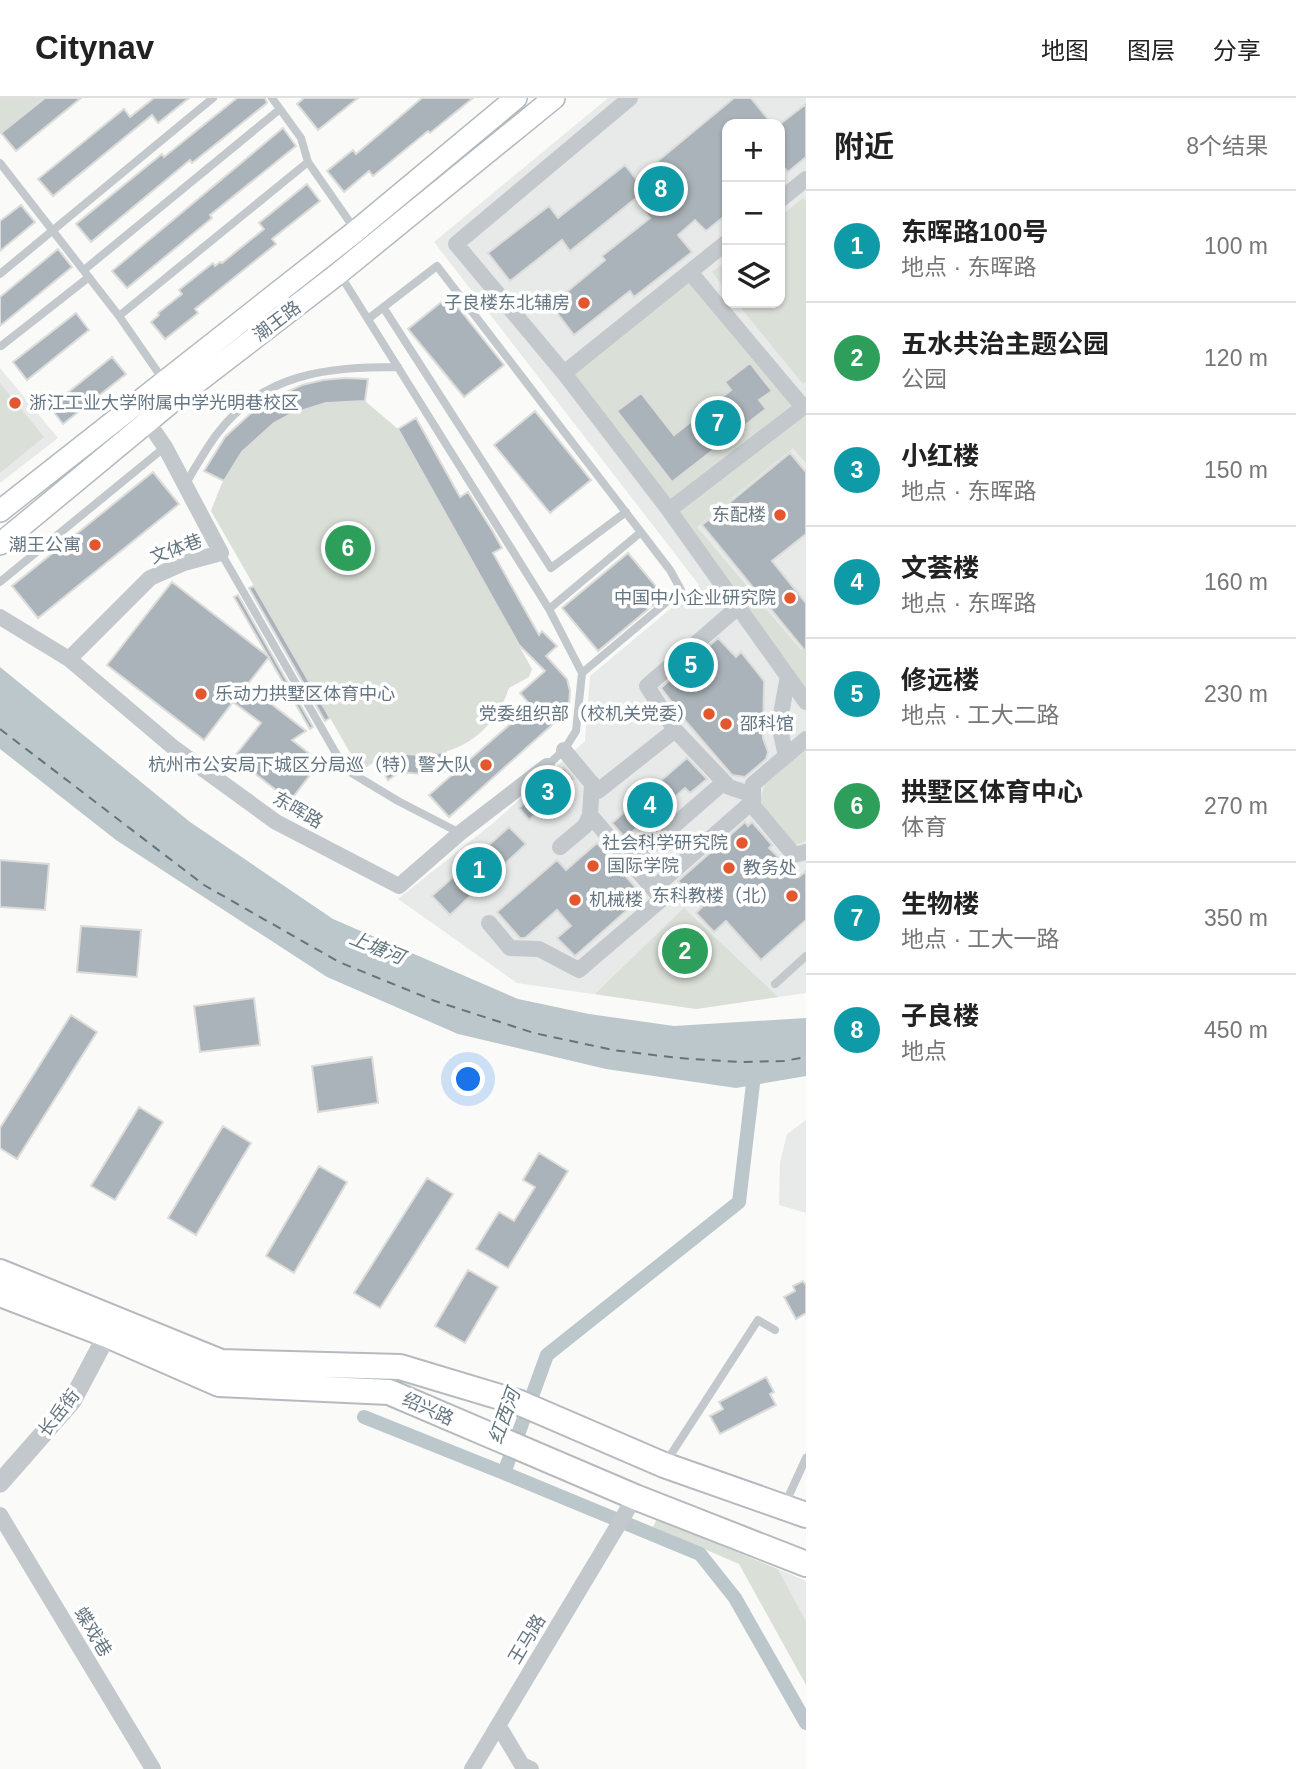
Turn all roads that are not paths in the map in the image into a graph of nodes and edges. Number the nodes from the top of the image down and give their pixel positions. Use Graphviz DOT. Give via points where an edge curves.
graph roads {
  1 [pos="214,98"];
  2 [pos="272,98"];
  3 [pos="516,98"];
  4 [pos="554,98"];
  5 [pos="630,98"];
  6 [pos="280,110"];
  7 [pos="308,162"];
  8 [pos="0,163"];
  9 [pos="806,179"];
  10 [pos="785,196"];
  11 [pos="53,231"];
  12 [pos="356,231"];
  13 [pos="723,245"];
  14 [pos="691,272"];
  15 [pos="86,273"];
  16 [pos="340,273"];
  17 [pos="0,274"];
  18 [pos="383,307"];
  19 [pos="119,316"];
  20 [pos="368,319"];
  21 [pos="1,346"];
  22 [pos="398,367"];
  23 [pos="564,373"];
  24 [pos="164,381"];
  25 [pos="805,406"];
  26 [pos="145,425"];
  27 [pos="165,447"];
  28 [pos="185,485"];
  29 [pos="669,510"];
  30 [pos="0,511"];
  31 [pos="626,512"];
  32 [pos="641,532"];
  33 [pos="0,544"];
  34 [pos="221,553"];
  35 [pos="0,582"];
  36 [pos="738,607"];
  37 [pos="550,609"];
  38 [pos="0,617"];
  39 [pos="69,659"];
  40 [pos="582,673"];
  41 [pos="788,676"];
  42 [pos="804,695"];
  43 [pos="675,730"];
  44 [pos="806,739"];
  45 [pos="564,750"];
  46 [pos="786,756"];
  47 [pos="547,766"];
  48 [pos="724,782"];
  49 [pos="592,783"];
  50 [pos="753,798"];
  51 [pos="590,815"];
  52 [pos="460,832"];
  53 [pos="560,847"];
  54 [pos="806,852"];
  55 [pos="631,863"];
  56 [pos="653,889"];
  57 [pos="489,923"];
  58 [pos="806,956"];
  59 [pos="775,984"];
  60 [pos="0,1272"];
  61 [pos="0,1294"];
  62 [pos="775,1329"];
  63 [pos="107,1335"];
  64 [pos="806,1458"];
  65 [pos="664,1465"];
  66 [pos="0,1483"];
  67 [pos="630,1505"];
  68 [pos="795,1511"];
  69 [pos="0,1515"];
  70 [pos="806,1564"];
  71 [pos="498,1725"];
  72 [pos="153,1769"];
  73 [pos="472,1769"];
  74 [pos="531,1769"];
  1 -- 11 [label="lane"];
  2 -- 6 [label="lane"];
  3 -- 12 [label="main road, 潮王路"];
  4 -- 16 [label="main road, 潮王路"];
  5 -- 23 [label="street" via="456,244"];
  6 -- 7 [label="lane" via="301,138"];
  6 -- 15 [label="lane"];
  7 -- 12 [label="lane"];
  7 -- 19 [label="lane"];
  8 -- 11 [label="lane"];
  9 -- 10 [label="street"];
  11 -- 15 [label="lane"];
  11 -- 17 [label="lane"];
  12 -- 24 [label="main road, 潮王路"];
  13 -- 14 [label="street"];
  14 -- 23 [label="street"];
  14 -- 25 [label="street"];
  15 -- 19 [label="lane"];
  15 -- 21 [label="lane"];
  16 -- 20 [label="lane"];
  16 -- 26 [label="main road, 潮王路"];
  18 -- 20 [label="lane"];
  18 -- 31 [label="lane" via="437,265"];
  18 -- 31 [label="lane" via="551,569"];
  19 -- 24 [label="lane"];
  20 -- 22 [label="lane"];
  22 -- 28 [label="lane" via="320,371 277,385 219,432"];
  22 -- 37 [label="lane"];
  23 -- 29 [label="street"];
  24 -- 30 [label="main road, 潮王路"];
  25 -- 29 [label="street"];
  26 -- 27 [label="street, 文体巷"];
  26 -- 33 [label="main road, 潮王路"];
  27 -- 28 [label="street, 文体巷"];
  27 -- 35 [label="lane"];
  28 -- 34 [label="street, 文体巷"];
  29 -- 36 [label="street"];
  31 -- 32 [label="lane"];
  32 -- 37 [label="lane"];
  32 -- 40 [label="lane" via="681,590"];
  34 -- 39 [label="street, 文体巷" via="150,579"];
  34 -- 52 [label="lane" via="345,769"];
  36 -- 41 [label="street"];
  36 -- 43 [label="street" via="647,686"];
  37 -- 40 [label="lane"];
  38 -- 39 [label="street, 东晖路"];
  39 -- 52 [label="street, 东晖路" via="174,748 276,822 399,886"];
  40 -- 45 [label="lane" via="576,732"];
  41 -- 42 [label="street"];
  41 -- 46 [label="street" via="779,725"];
  43 -- 48 [label="street"];
  43 -- 49 [label="street" via="598,791"];
  44 -- 46 [label="street"];
  45 -- 47 [label="lane"];
  45 -- 49 [label="street"];
  46 -- 50 [label="street" via="753,784"];
  47 -- 52 [label="street, 东晖路"];
  48 -- 50 [label="street"];
  48 -- 55 [label="street"];
  49 -- 51 [label="street"];
  50 -- 54 [label="street" via="754,806 793,855"];
  50 -- 56 [label="street"];
  51 -- 53 [label="street" via="585,826"];
  51 -- 55 [label="street"];
  55 -- 56 [label="street"];
  56 -- 57 [label="street" via="662,899 579,970 539,949 510,948"];
  58 -- 59 [label="lane"];
  60 -- 65 [label="main road, 绍兴路" via="221,1362 400,1367 528,1407"];
  61 -- 63 [label="main road, 绍兴路"];
  62 -- 65 [label="lane" via="758,1320"];
  63 -- 66 [label="street, 长岳街" via="72,1401"];
  63 -- 67 [label="main road, 绍兴路" via="219,1384 389,1392 514,1446"];
  64 -- 68 [label="lane"];
  65 -- 68 [label="main road, 绍兴路"];
  67 -- 70 [label="main road, 绍兴路"];
  67 -- 71 [label="street, 王马路"];
  69 -- 72 [label="street, 蝶戏巷"];
  71 -- 73 [label="street, 王马路"];
  71 -- 74 [label="street" via="522,1765"];
}
